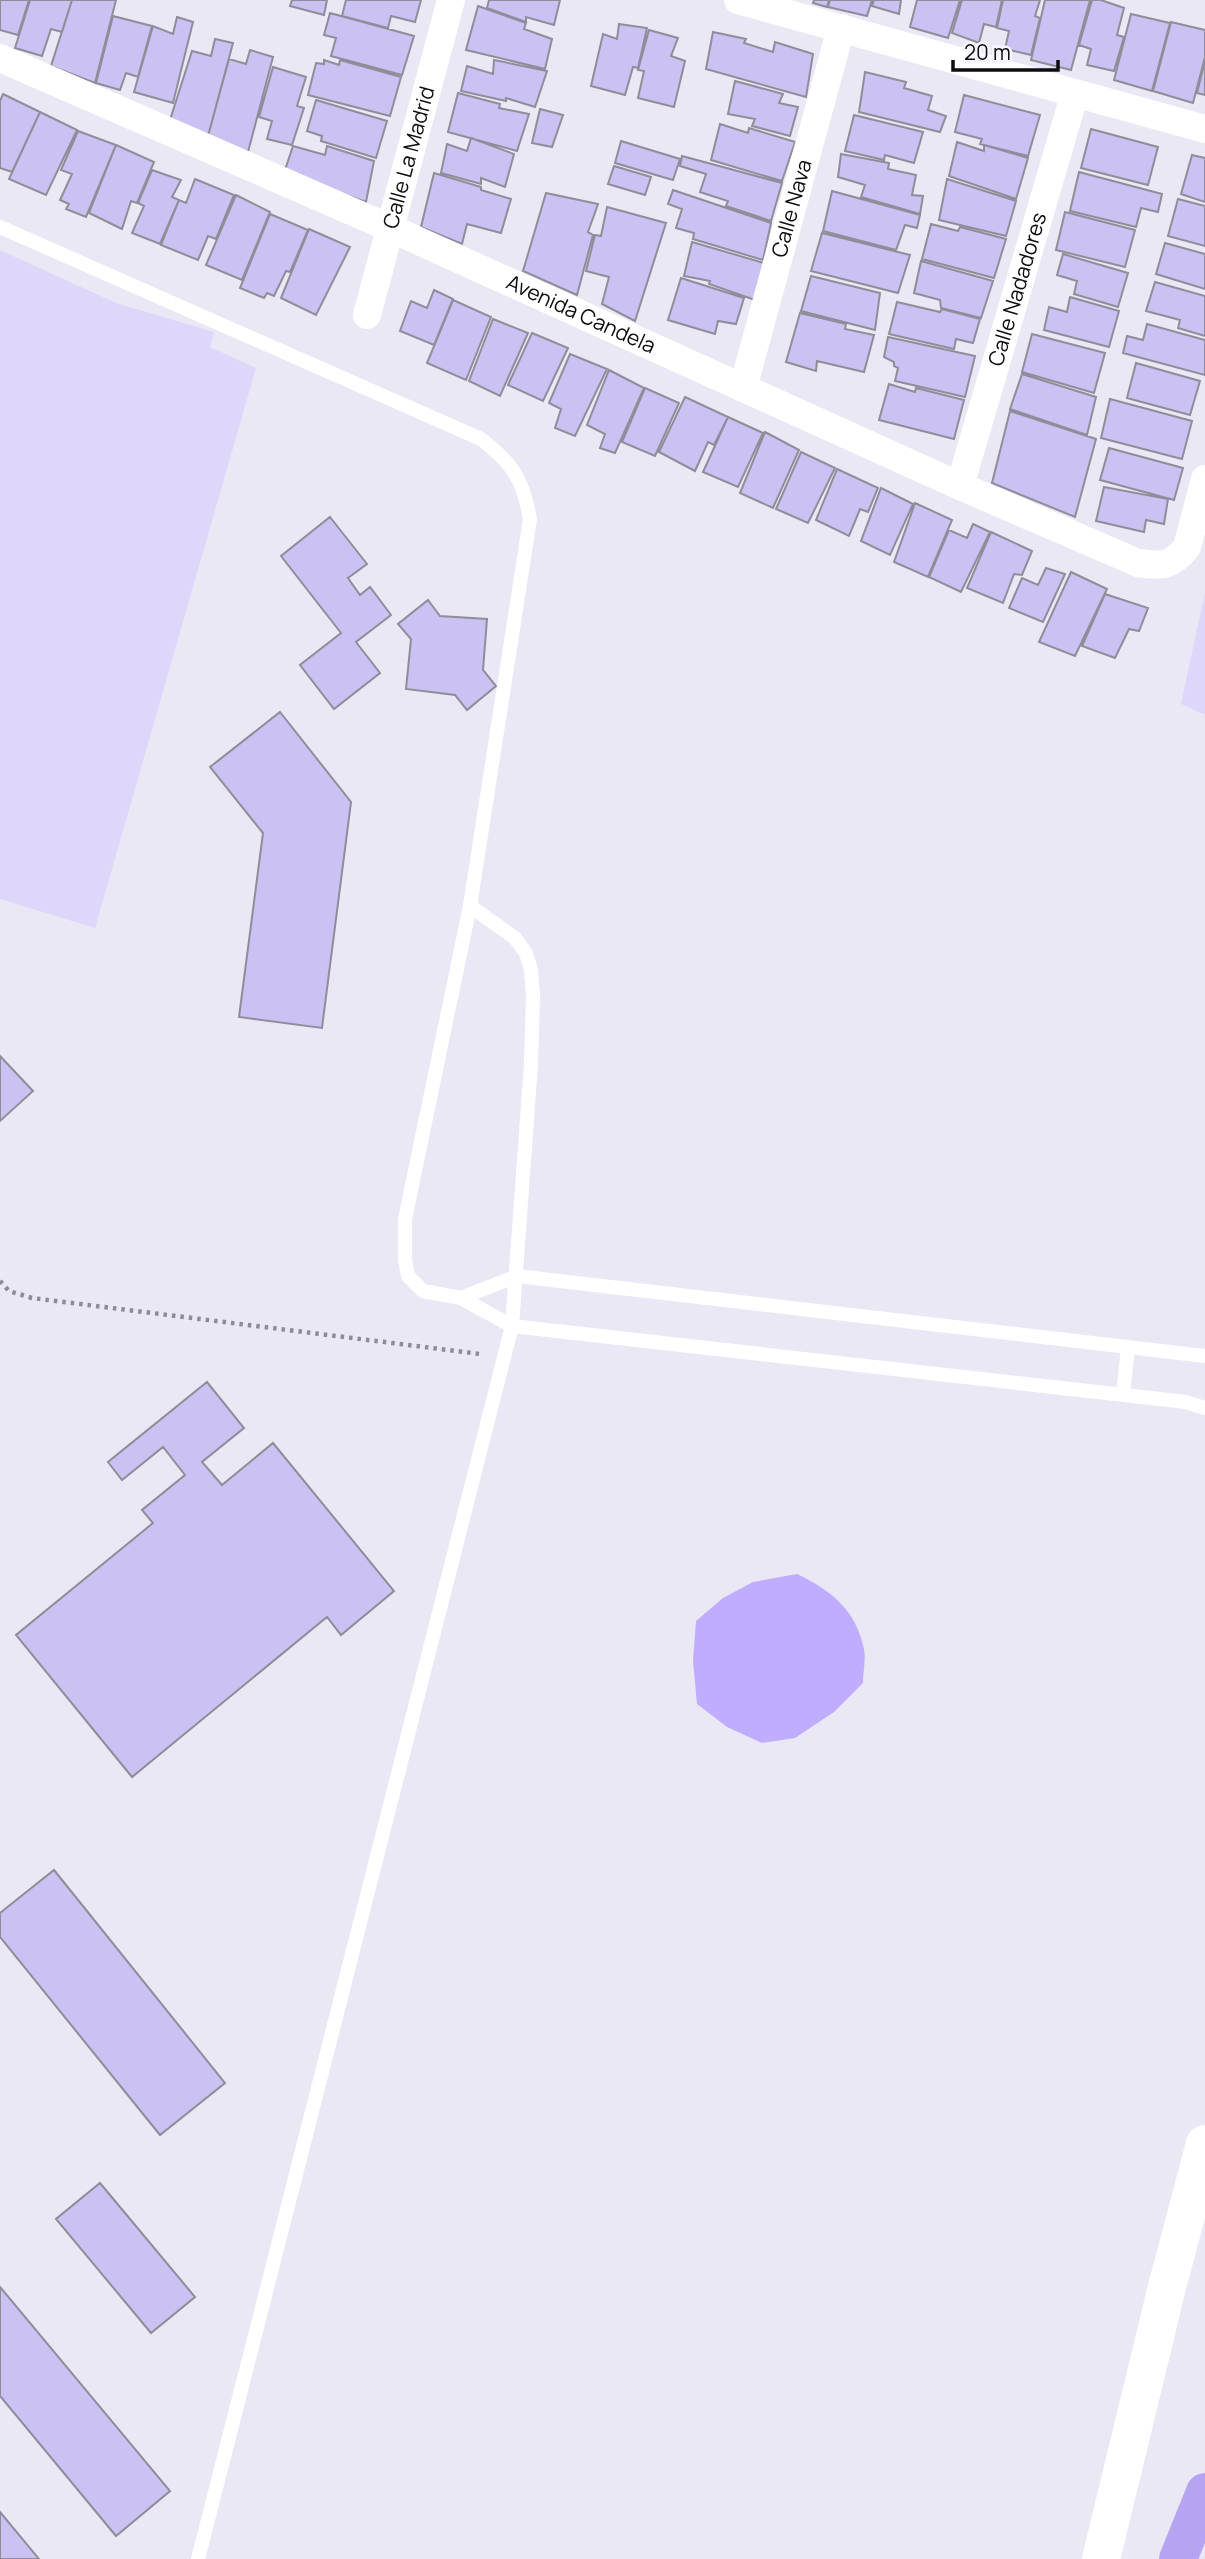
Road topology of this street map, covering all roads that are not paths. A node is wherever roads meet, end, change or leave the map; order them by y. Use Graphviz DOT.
graph roads {
  1 [pos="451,0"];
  2 [pos="738,0"];
  3 [pos="841,28"];
  4 [pos="0,58"];
  5 [pos="1075,93"];
  6 [pos="1205,129"];
  7 [pos="0,227"];
  8 [pos="390,228"];
  9 [pos="367,315"];
  10 [pos="743,388"];
  11 [pos="1205,479"];
  12 [pos="960,486"];
  13 [pos="470,906"];
  14 [pos="517,1276"];
  15 [pos="461,1298"];
  16 [pos="512,1326"];
  17 [pos="1128,1347"];
  18 [pos="1205,1356"];
  19 [pos="1123,1395"];
  20 [pos="1205,1408"];
  21 [pos="1205,2144"];
  22 [pos="1205,2492"];
  23 [pos="1205,2509"];
  24 [pos="198,2559"];
  25 [pos="1101,2559"];
  26 [pos="1178,2559"];
  27 [pos="1193,2559"];
  1 -- 8 [label="street, Calle La Madrid"];
  2 -- 3 [label="street"];
  3 -- 5 [label="street"];
  3 -- 10 [label="street, Calle Nava"];
  4 -- 8 [label="street, Avenida Candela"];
  5 -- 6 [label="street"];
  5 -- 12 [label="street, Calle Nadadores"];
  7 -- 13 [label="lane"];
  8 -- 9 [label="street, Calle La Madrid"];
  8 -- 10 [label="street, Avenida Candela"];
  10 -- 12 [label="street, Avenida Candela"];
  11 -- 12 [label="street, Avenida Candela"];
  13 -- 14 [label="lane"];
  13 -- 15 [label="lane"];
  14 -- 15 [label="lane"];
  14 -- 16 [label="lane"];
  14 -- 17 [label="lane"];
  15 -- 16 [label="lane"];
  16 -- 19 [label="lane"];
  16 -- 24 [label="lane"];
  17 -- 18 [label="lane"];
  17 -- 19 [label="lane"];
  19 -- 20 [label="lane"];
  21 -- 25 [label="main road"];
  22 -- 26 [label="highway"];
  23 -- 27 [label="highway"];
}
